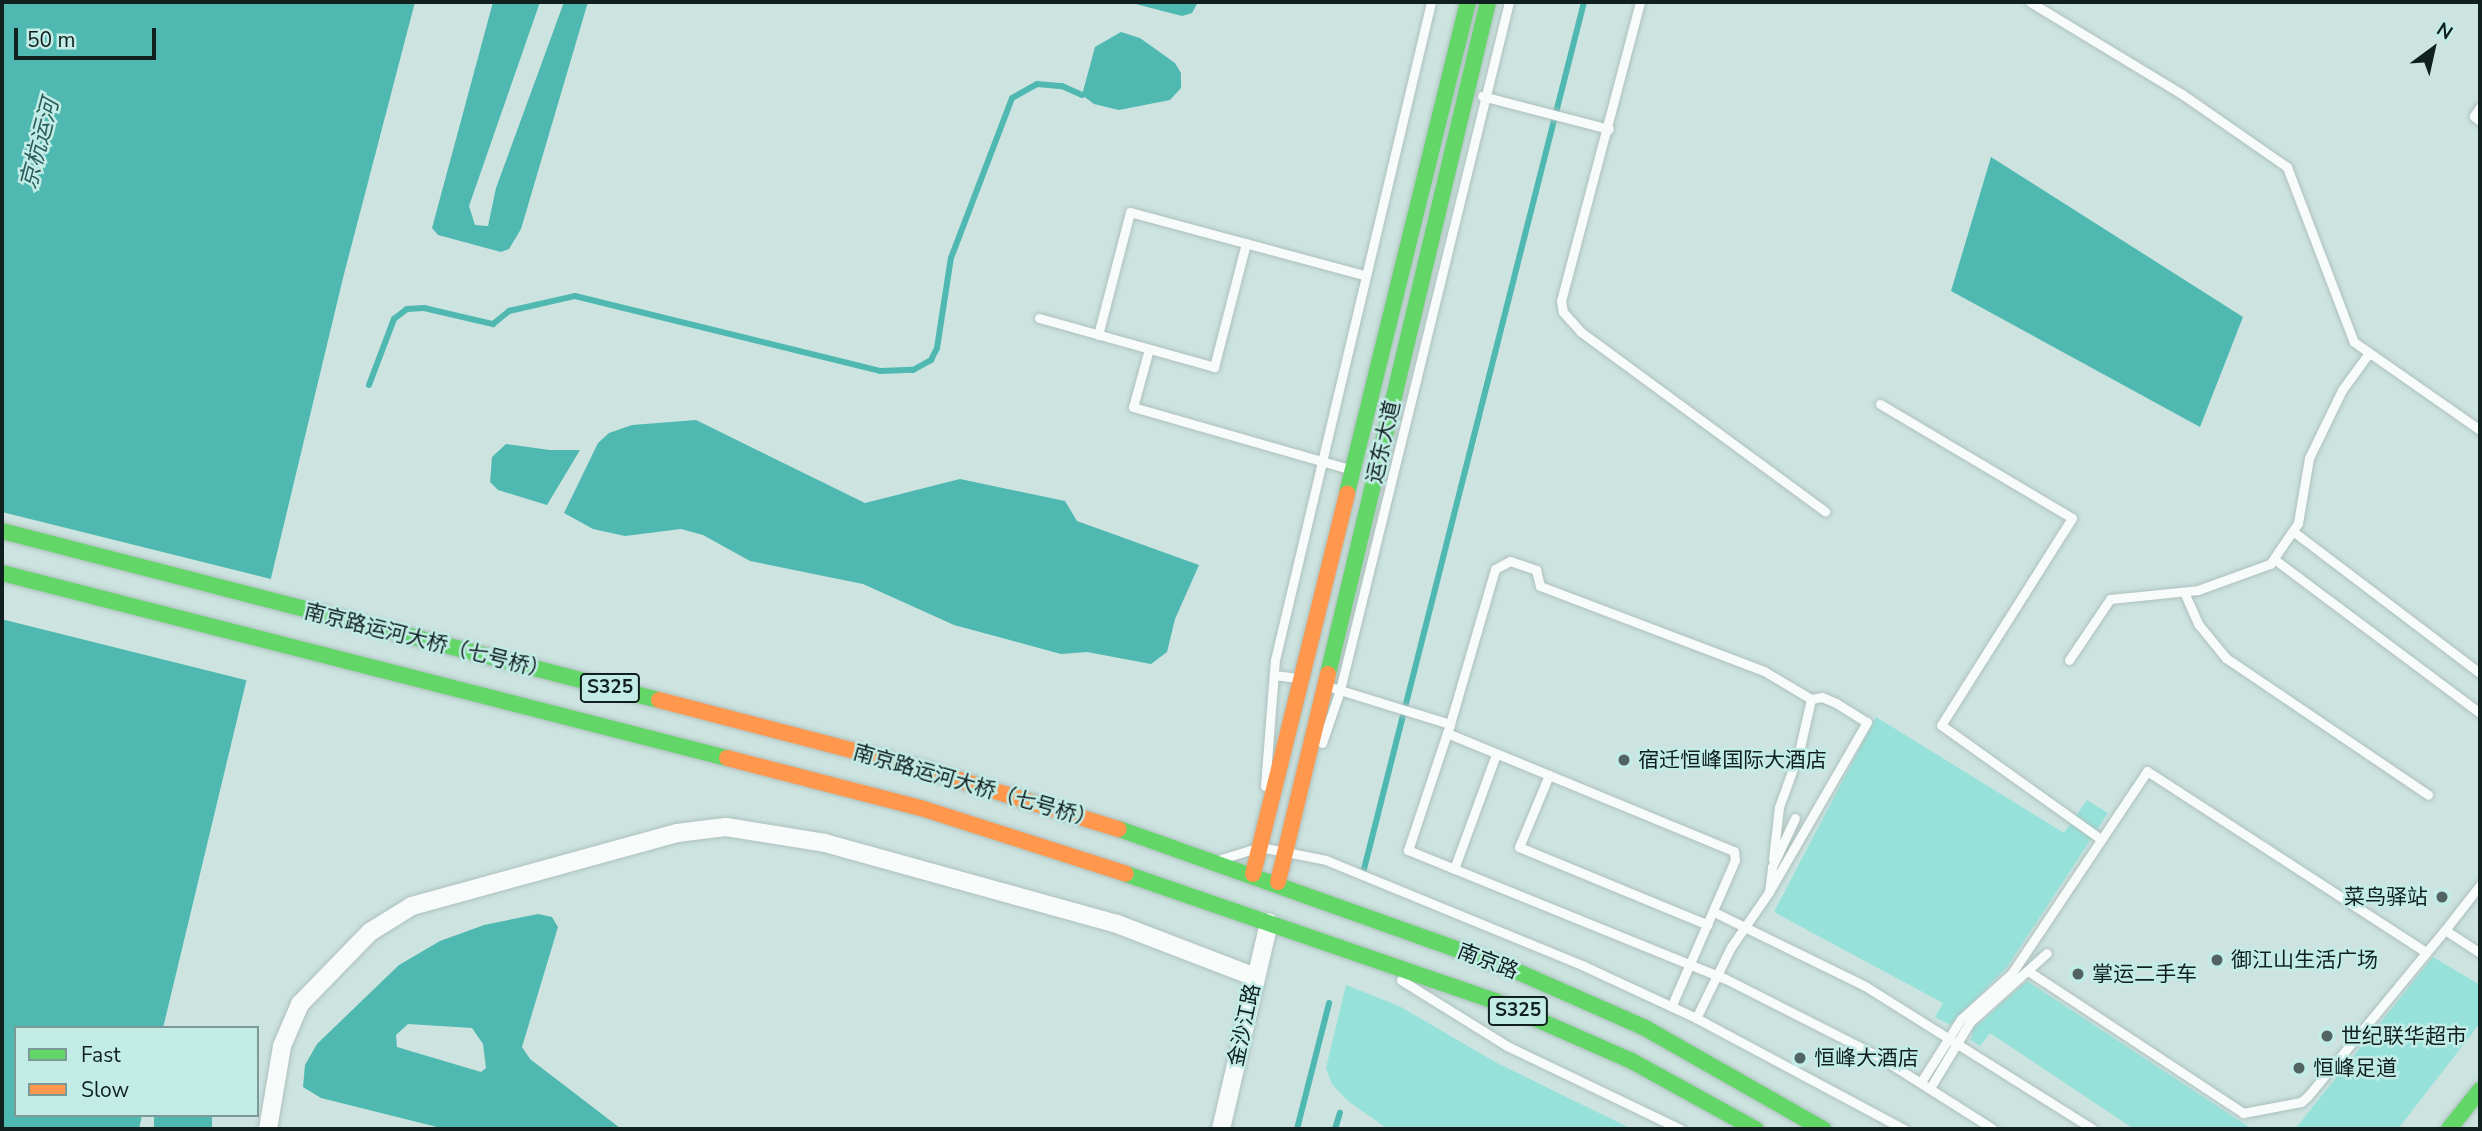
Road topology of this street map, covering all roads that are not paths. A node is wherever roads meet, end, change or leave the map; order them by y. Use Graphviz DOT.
graph roads {
  1 [pos="1431,2"];
  2 [pos="1468,2"];
  3 [pos="1488,2"];
  4 [pos="1509,2"];
  5 [pos="1640,2"];
  6 [pos="2030,2"];
  7 [pos="1466,92"];
  8 [pos="1486,97"];
  9 [pos="2480,107"];
  10 [pos="2480,121"];
  11 [pos="1609,130"];
  12 [pos="1246,243"];
  13 [pos="1364,275"];
  14 [pos="1038,318"];
  15 [pos="1098,335"];
  16 [pos="1149,349"];
  17 [pos="2369,353"];
  18 [pos="1880,404"];
  19 [pos="2480,430"];
  20 [pos="1319,461"];
  21 [pos="1352,470"];
  22 [pos="1375,477"];
  23 [pos="1825,510"];
  24 [pos="2,531"];
  25 [pos="2294,532"];
  26 [pos="2274,559"];
  27 [pos="2,573"];
  28 [pos="2184,593"];
  29 [pos="2070,660"];
  30 [pos="2480,673"];
  31 [pos="1274,675"];
  32 [pos="1301,678"];
  33 [pos="1332,688"];
  34 [pos="1811,699"];
  35 [pos="2480,713"];
  36 [pos="1448,729"];
  37 [pos="1496,754"];
  38 [pos="1549,775"];
  39 [pos="2428,794"];
  40 [pos="1795,818"];
  41 [pos="2101,839"];
  42 [pos="1260,847"];
  43 [pos="1286,851"];
  44 [pos="1214,861"];
  45 [pos="1772,867"];
  46 [pos="1454,869"];
  47 [pos="1253,874"];
  48 [pos="1278,883"];
  49 [pos="2480,885"];
  50 [pos="1769,892"];
  51 [pos="1208,900"];
  52 [pos="1714,912"];
  53 [pos="1269,922"];
  54 [pos="1708,925"];
  55 [pos="1746,926"];
  56 [pos="2445,930"];
  57 [pos="1355,952"];
  58 [pos="2426,952"];
  59 [pos="2047,953"];
  60 [pos="2480,953"];
  61 [pos="1691,965"];
  62 [pos="2028,971"];
  63 [pos="1716,975"];
  64 [pos="1255,977"];
  65 [pos="1671,1007"];
  66 [pos="1696,1018"];
  67 [pos="1953,1039"];
  68 [pos="1920,1082"];
  69 [pos="1930,1088"];
  70 [pos="2480,1090"];
  71 [pos="268,1129"];
  72 [pos="1221,1129"];
  73 [pos="1680,1129"];
  74 [pos="1755,1129"];
  75 [pos="1823,1129"];
  76 [pos="1905,1129"];
  77 [pos="1993,1129"];
  78 [pos="2093,1129"];
  79 [pos="2449,1129"];
  1 -- 13 [label="lane"];
  2 -- 21 [label="main road, 运东大道"];
  3 -- 7 [label="main road, 运东大道"];
  4 -- 8 [label="lane"];
  5 -- 11 [label="lane"];
  6 -- 17 [label="lane"];
  7 -- 8 [label="lane"];
  7 -- 22 [label="main road, 运东大道"];
  8 -- 11 [label="lane"];
  8 -- 33 [label="lane"];
  9 -- 10 [label="lane"];
  11 -- 23 [label="lane"];
  12 -- 13 [label="lane"];
  12 -- 15 [label="lane"];
  12 -- 16 [label="lane"];
  13 -- 20 [label="lane"];
  14 -- 15 [label="lane"];
  15 -- 16 [label="lane"];
  16 -- 20 [label="lane"];
  17 -- 19 [label="lane"];
  17 -- 25 [label="lane"];
  18 -- 41 [label="lane"];
  20 -- 21 [label="lane"];
  20 -- 31 [label="lane"];
  21 -- 22 [label="lane"];
  21 -- 32 [label="main road, 运东大道"];
  22 -- 33 [label="main road, 运东大道"];
  24 -- 44 [label="main road, 南京路运河大桥（七号桥） / S325"];
  25 -- 26 [label="lane"];
  25 -- 30 [label="lane"];
  26 -- 28 [label="lane"];
  26 -- 35 [label="lane"];
  27 -- 51 [label="main road, 南京路运河大桥（七号桥） / S325"];
  28 -- 29 [label="lane"];
  28 -- 39 [label="lane"];
  31 -- 32 [label="lane"];
  31 -- 42 [label="lane"];
  32 -- 33 [label="lane"];
  32 -- 42 [label="main road, 运东大道"];
  33 -- 36 [label="lane"];
  33 -- 43 [label="main road, 运东大道"];
  34 -- 36 [label="lane"];
  34 -- 45 [label="lane"];
  34 -- 50 [label="lane"];
  36 -- 37 [label="lane"];
  36 -- 46 [label="lane"];
  37 -- 38 [label="lane"];
  37 -- 46 [label="lane"];
  38 -- 52 [label="lane"];
  38 -- 54 [label="lane"];
  40 -- 45 [label="lane"];
  41 -- 58 [label="lane"];
  41 -- 67 [label="lane"];
  42 -- 43 [label="lane"];
  42 -- 44 [label="lane"];
  42 -- 47 [label="main road, 运东大道"];
  43 -- 48 [label="main road, 运东大道"];
  43 -- 65 [label="lane"];
  44 -- 47 [label="main road, 南京路 / S325"];
  45 -- 50 [label="lane"];
  46 -- 61 [label="lane"];
  47 -- 48 [label="main road, 南京路 / S325"];
  48 -- 75 [label="main road, 南京路 / S325"];
  49 -- 56 [label="lane"];
  50 -- 55 [label="lane"];
  51 -- 53 [label="main road, 南京路 / S325"];
  52 -- 54 [label="lane"];
  52 -- 55 [label="lane"];
  53 -- 57 [label="main road, 南京路 / S325"];
  53 -- 64 [label="street, 金沙江路"];
  54 -- 61 [label="lane"];
  55 -- 63 [label="lane"];
  55 -- 67 [label="lane"];
  56 -- 58 [label="lane"];
  56 -- 60 [label="lane"];
  57 -- 73 [label="lane"];
  57 -- 74 [label="main road, 南京路 / S325"];
  58 -- 62 [label="lane"];
  59 -- 62 [label="lane"];
  61 -- 63 [label="lane"];
  61 -- 65 [label="lane"];
  62 -- 67 [label="lane"];
  63 -- 66 [label="lane"];
  63 -- 68 [label="lane"];
  64 -- 71 [label="street"];
  64 -- 72 [label="street, 金沙江路"];
  65 -- 66 [label="lane"];
  66 -- 76 [label="lane"];
  67 -- 68 [label="lane"];
  67 -- 69 [label="lane"];
  67 -- 78 [label="lane"];
  68 -- 69 [label="lane"];
  69 -- 77 [label="lane"];
  70 -- 79 [label="main road"];
}
